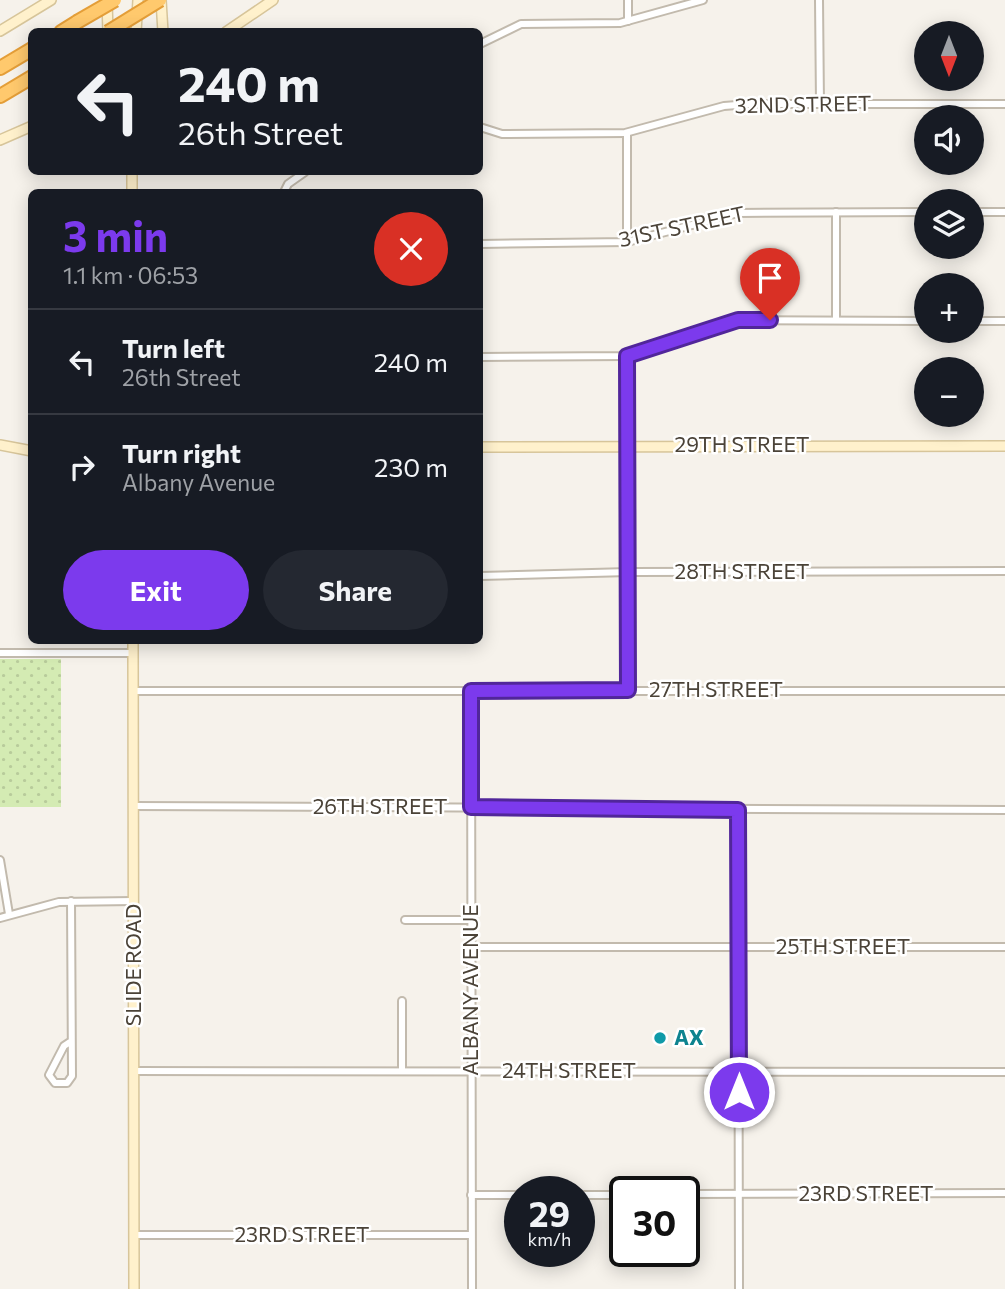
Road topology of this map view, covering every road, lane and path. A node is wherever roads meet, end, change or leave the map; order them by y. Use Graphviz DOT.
graph roads {
  1 [pos="51,0"];
  2 [pos="107,0"];
  3 [pos="115,0"];
  4 [pos="138,0"];
  5 [pos="161,0"];
  6 [pos="273,0"];
  7 [pos="628,0"];
  8 [pos="703,0"];
  9 [pos="819,0"];
  10 [pos="628,21"];
  11 [pos="67,28"];
  12 [pos="108,28"];
  13 [pos="115,28"];
  14 [pos="136,28"];
  15 [pos="163,28"];
  16 [pos="232,28"];
  17 [pos="0,31"];
  18 [pos="483,43"];
  19 [pos="28,51"];
  20 [pos="0,68"];
  21 [pos="28,79"];
  22 [pos="0,96"];
  23 [pos="820,104"];
  24 [pos="1005,104"];
  25 [pos="28,128"];
  26 [pos="483,128"];
  27 [pos="627,133"];
  28 [pos="0,140"];
  29 [pos="301,175"];
  30 [pos="286,189"];
  31 [pos="836,212"];
  32 [pos="914,212"];
  33 [pos="984,212"];
  34 [pos="1005,212"];
  35 [pos="628,242"];
  36 [pos="483,244"];
  37 [pos="835,320"];
  38 [pos="914,321"];
  39 [pos="984,321"];
  40 [pos="1005,321"];
  41 [pos="627,356"];
  42 [pos="483,357"];
  43 [pos="0,445"];
  44 [pos="629,446"];
  45 [pos="1005,446"];
  46 [pos="483,447"];
  47 [pos="28,450"];
  48 [pos="1005,571"];
  49 [pos="629,572"];
  50 [pos="483,576"];
  51 [pos="133,644"];
  52 [pos="0,653"];
  53 [pos="133,653"];
  54 [pos="628,690"];
  55 [pos="133,691"];
  56 [pos="471,691"];
  57 [pos="1005,691"];
  58 [pos="133,806"];
  59 [pos="471,807"];
  60 [pos="738,810"];
  61 [pos="1005,810"];
  62 [pos="0,860"];
  63 [pos="71,901"];
  64 [pos="134,901"];
  65 [pos="9,914"];
  66 [pos="0,918"];
  67 [pos="405,920"];
  68 [pos="471,920"];
  69 [pos="471,947"];
  70 [pos="739,947"];
  71 [pos="1005,947"];
  72 [pos="402,1001"];
  73 [pos="70,1042"];
  74 [pos="134,1071"];
  75 [pos="402,1071"];
  76 [pos="471,1071"];
  77 [pos="739,1071"];
  78 [pos="1005,1072"];
  79 [pos="1005,1193"];
  80 [pos="700,1194"];
  81 [pos="739,1194"];
  82 [pos="471,1195"];
  83 [pos="504,1195"];
  84 [pos="134,1235"];
  85 [pos="471,1235"];
  86 [pos="134,1289"];
  87 [pos="472,1289"];
  88 [pos="739,1289"];
  1 -- 17 [label="main road"];
  2 -- 12 [label="main road"];
  3 -- 11 [label="highway, bridge"];
  4 -- 14 [label="main road"];
  5 -- 13 [label="highway, bridge"];
  5 -- 15 [label="main road"];
  6 -- 16 [label="main road"];
  7 -- 10 [label="street"];
  8 -- 10 [label="street"];
  9 -- 23 [label="street"];
  10 -- 18 [label="street"];
  19 -- 20 [label="highway"];
  21 -- 22 [label="highway"];
  23 -- 24 [label="street, 32ND STREET"];
  23 -- 27 [label="street, 32ND STREET"];
  25 -- 28 [label="main road"];
  26 -- 27 [label="street, 32ND STREET"];
  27 -- 35 [label="street"];
  29 -- 30 [label="street"];
  31 -- 32 [label="street, 31ST STREET"];
  31 -- 35 [label="street, 31ST STREET"];
  31 -- 37 [label="street"];
  33 -- 34 [label="street"];
  35 -- 36 [label="street, 31ST STREET"];
  37 -- 38 [label="street"];
  37 -- 41 [label="street"];
  39 -- 40 [label="street"];
  41 -- 42 [label="street"];
  41 -- 44 [label="street"];
  43 -- 47 [label="main road"];
  44 -- 45 [label="main road, 29TH STREET"];
  44 -- 46 [label="main road, 29TH STREET"];
  44 -- 49 [label="street"];
  48 -- 49 [label="street, 28TH STREET"];
  49 -- 50 [label="street, 28TH STREET"];
  49 -- 54 [label="street"];
  51 -- 53 [label="main road, SLIDE ROAD"];
  52 -- 53 [label="street"];
  53 -- 55 [label="main road, SLIDE ROAD"];
  54 -- 56 [label="street, 27TH STREET"];
  54 -- 57 [label="street, 27TH STREET"];
  55 -- 56 [label="street, 27TH STREET"];
  55 -- 58 [label="main road, SLIDE ROAD"];
  56 -- 59 [label="street, ALBANY AVENUE"];
  58 -- 59 [label="street, 26TH STREET"];
  58 -- 64 [label="main road, SLIDE ROAD"];
  59 -- 60 [label="street, 26TH STREET"];
  59 -- 68 [label="street, ALBANY AVENUE"];
  60 -- 61 [label="street, 26TH STREET"];
  60 -- 70 [label="street"];
  62 -- 65 [label="street"];
  63 -- 64 [label="street"];
  63 -- 65 [label="street"];
  63 -- 73 [label="street"];
  64 -- 74 [label="main road, SLIDE ROAD"];
  65 -- 66 [label="street"];
  67 -- 68 [label="street"];
  68 -- 69 [label="street, ALBANY AVENUE"];
  69 -- 70 [label="street, 25TH STREET"];
  69 -- 76 [label="street, ALBANY AVENUE"];
  70 -- 71 [label="street, 25TH STREET"];
  70 -- 77 [label="street"];
  72 -- 75 [label="street"];
  73 -- 73 [label="street"];
  74 -- 75 [label="street, 24TH STREET"];
  74 -- 84 [label="main road, SLIDE ROAD"];
  75 -- 76 [label="street, 24TH STREET"];
  76 -- 77 [label="street, 24TH STREET"];
  76 -- 82 [label="street, ALBANY AVENUE"];
  77 -- 78 [label="street, 24TH STREET"];
  77 -- 81 [label="street"];
  79 -- 81 [label="street, 23RD STREET"];
  80 -- 81 [label="street, 23RD STREET"];
  81 -- 88 [label="street"];
  82 -- 83 [label="street"];
  82 -- 85 [label="street, ALBANY AVENUE"];
  84 -- 85 [label="street, 23RD STREET"];
  84 -- 86 [label="main road, SLIDE ROAD"];
  85 -- 87 [label="street, ALBANY AVENUE"];
}
